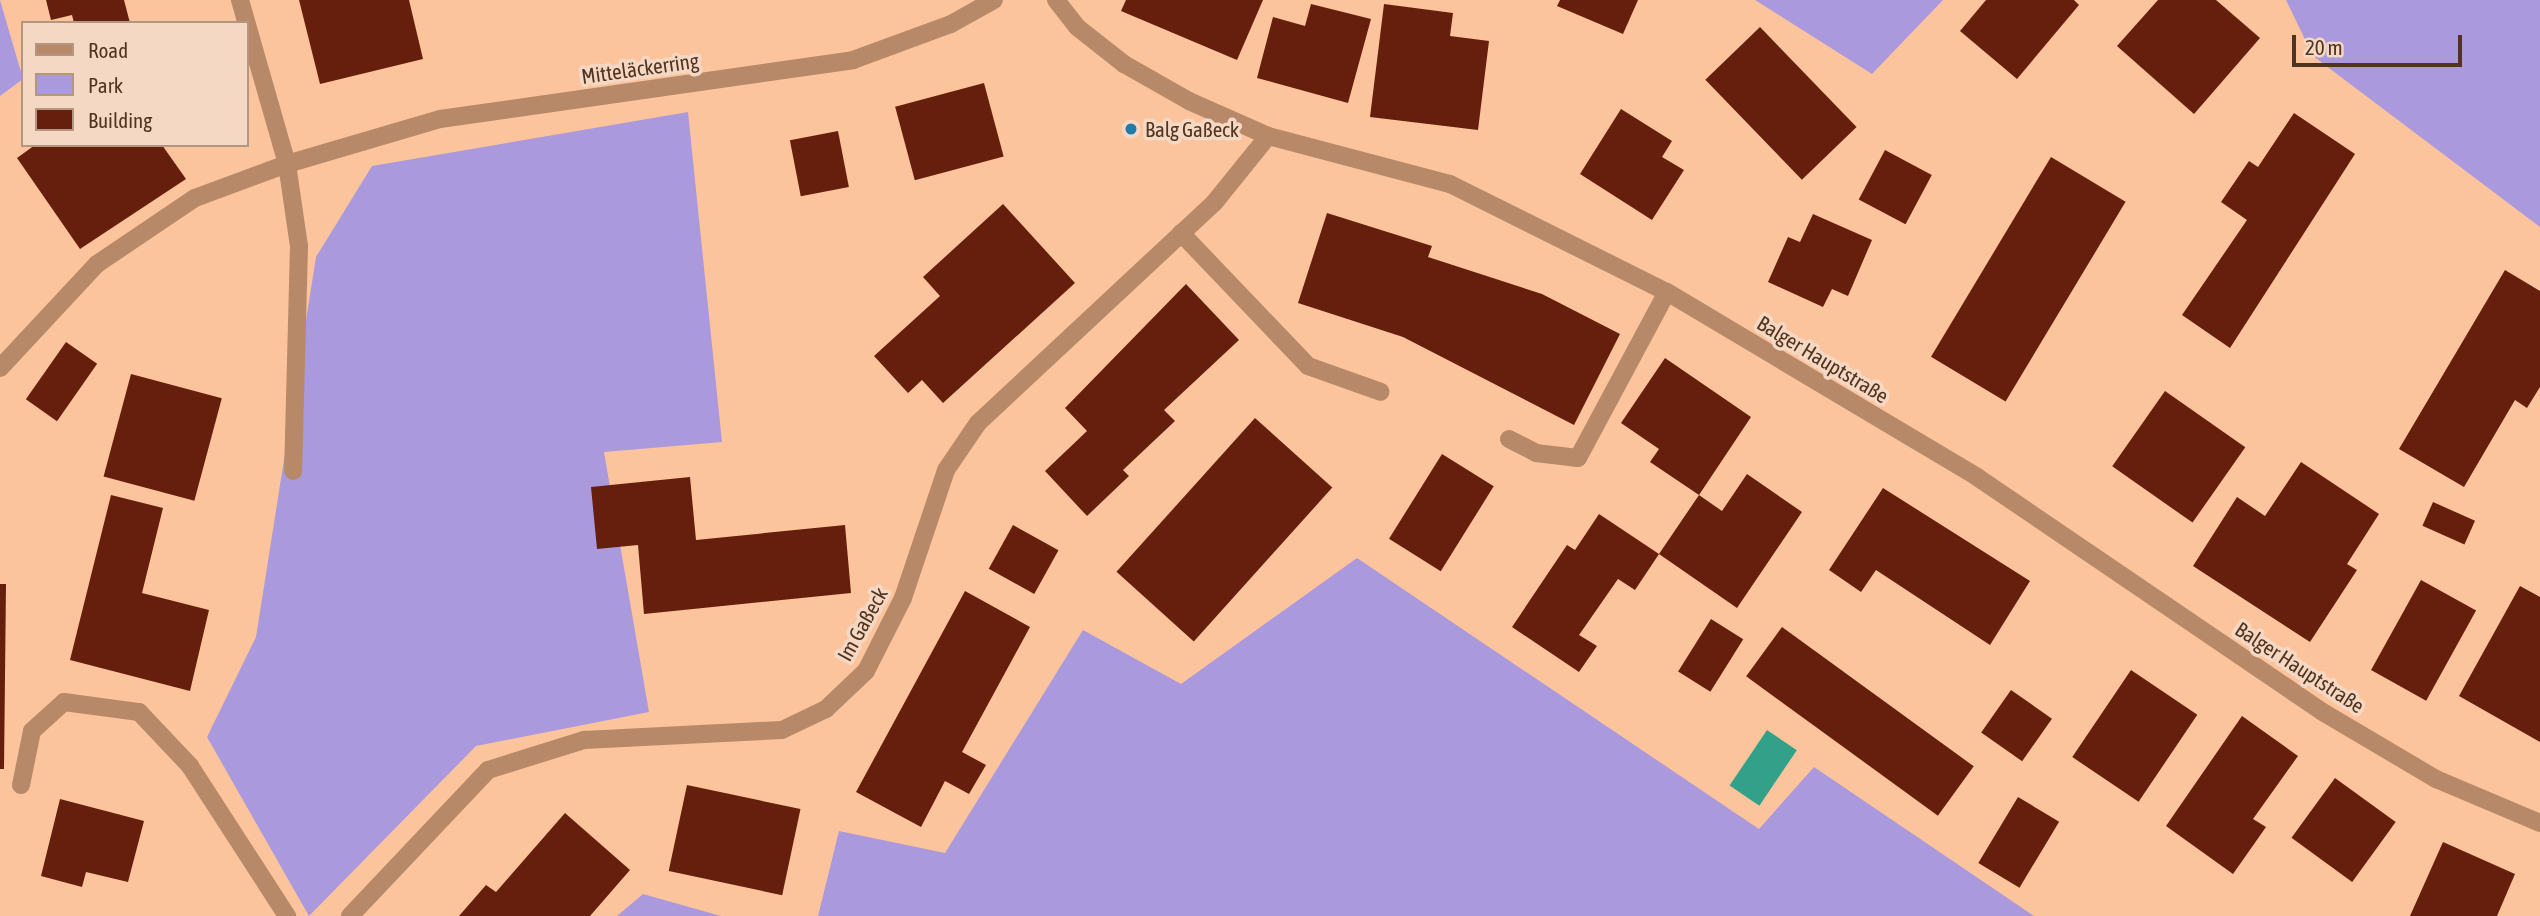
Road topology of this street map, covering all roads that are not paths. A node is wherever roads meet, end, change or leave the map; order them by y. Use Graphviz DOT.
graph roads {
  1 [pos="240,0"];
  2 [pos="994,0"];
  3 [pos="1056,0"];
  4 [pos="246,21"];
  5 [pos="248,28"];
  6 [pos="1268,136"];
  7 [pos="287,164"];
  8 [pos="1181,233"];
  9 [pos="1667,292"];
  10 [pos="0,368"];
  11 [pos="1381,392"];
  12 [pos="1509,439"];
  13 [pos="293,471"];
  14 [pos="21,785"];
  15 [pos="2540,823"];
  16 [pos="288,916"];
  17 [pos="350,916"];
  1 -- 4 [label="street"];
  2 -- 7 [label="street, Mitteläckerring"];
  3 -- 6 [label="street, Balger Hauptstraße"];
  5 -- 7 [label="street"];
  6 -- 8 [label="street, Im Gaßeck"];
  6 -- 9 [label="street, Balger Hauptstraße"];
  7 -- 10 [label="street, Mitteläckerring"];
  7 -- 13 [label="street"];
  8 -- 11 [label="street"];
  8 -- 17 [label="street, Im Gaßeck"];
  9 -- 12 [label="street"];
  9 -- 15 [label="street, Balger Hauptstraße"];
  14 -- 16 [label="street"];
}
